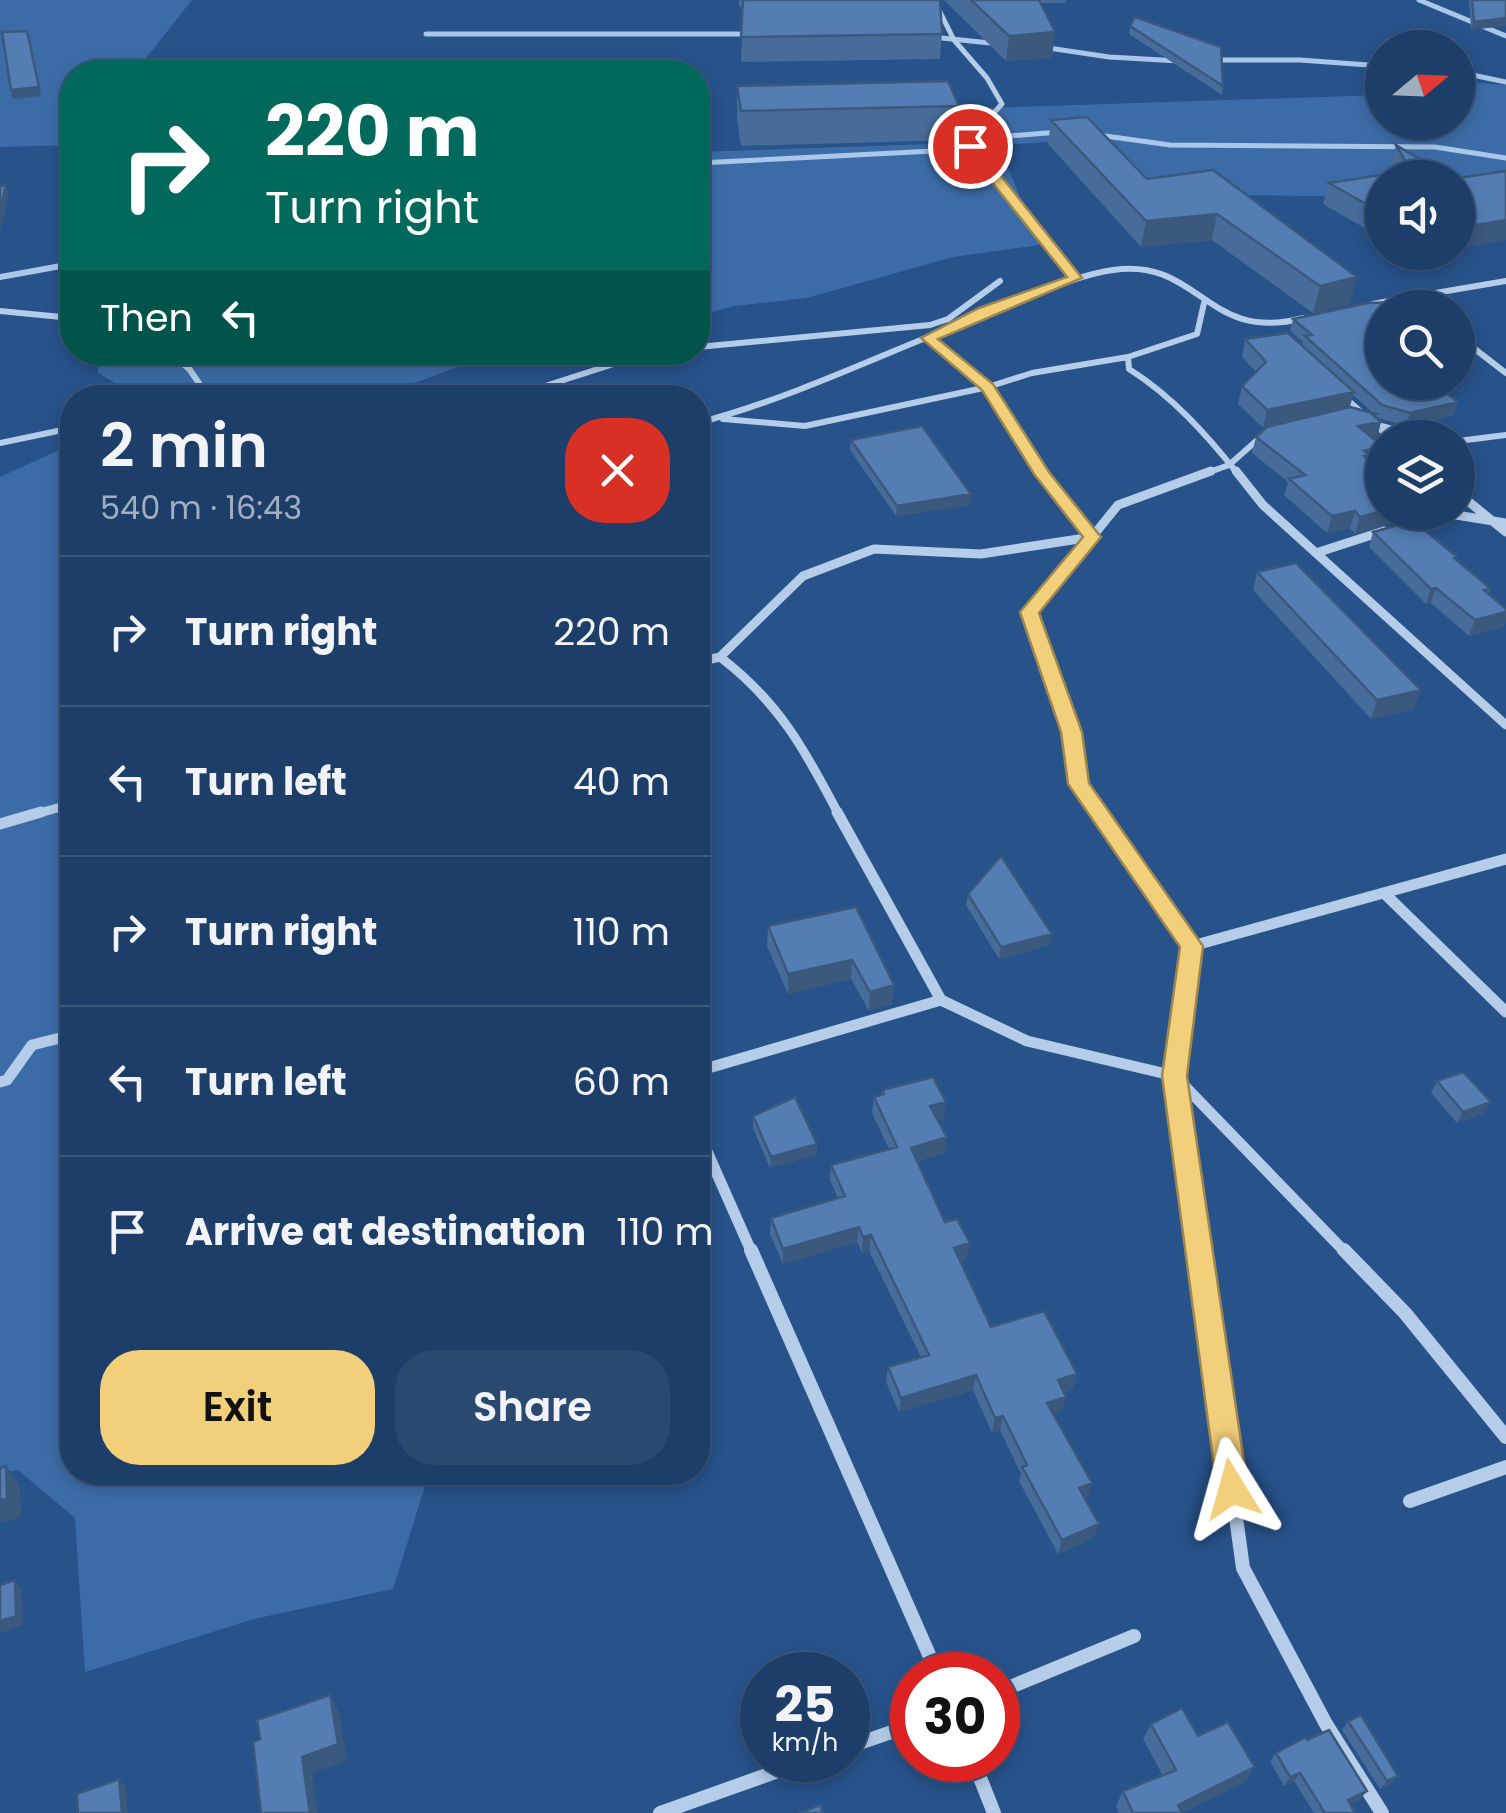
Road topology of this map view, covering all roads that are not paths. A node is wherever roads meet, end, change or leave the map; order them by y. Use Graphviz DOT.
graph roads {
  1 [pos="934,0"];
  2 [pos="1075,278"];
  3 [pos="1000,281"];
  4 [pos="1506,282"];
  5 [pos="1456,290"];
  6 [pos="1204,303"];
  7 [pos="0,311"];
  8 [pos="1318,315"];
  9 [pos="60,317"];
  10 [pos="1266,326"];
  11 [pos="928,338"];
  12 [pos="1279,338"];
  13 [pos="710,346"];
  14 [pos="1475,349"];
  15 [pos="1128,357"];
  16 [pos="184,365"];
  17 [pos="611,365"];
  18 [pos="1506,373"];
  19 [pos="200,385"];
  20 [pos="548,385"];
  21 [pos="1332,386"];
  22 [pos="988,387"];
  23 [pos="1346,416"];
  24 [pos="717,418"];
  25 [pos="710,420"];
  26 [pos="1369,420"];
  27 [pos="1365,421"];
  28 [pos="60,430"];
  29 [pos="1276,432"];
  30 [pos="1506,434"];
  31 [pos="1491,437"];
  32 [pos="1475,439"];
  33 [pos="0,443"];
  34 [pos="1506,444"];
  35 [pos="1229,465"];
  36 [pos="1475,505"];
  37 [pos="1501,523"];
  38 [pos="1506,532"];
  39 [pos="1092,537"];
  40 [pos="1318,552"];
  41 [pos="720,657"];
  42 [pos="710,659"];
  43 [pos="1506,725"];
  44 [pos="60,807"];
  45 [pos="0,824"];
  46 [pos="1506,859"];
  47 [pos="1384,893"];
  48 [pos="1192,946"];
  49 [pos="941,1000"];
  50 [pos="1506,1012"];
  51 [pos="60,1038"];
  52 [pos="710,1067"];
  53 [pos="1175,1076"];
  54 [pos="0,1082"];
  55 [pos="710,1158"];
  56 [pos="1506,1437"];
  57 [pos="1506,1467"];
  58 [pos="1410,1502"];
  59 [pos="1134,1636"];
  60 [pos="928,1652"];
  61 [pos="1020,1683"];
  62 [pos="747,1782"];
  63 [pos="982,1782"];
  64 [pos="660,1813"];
  65 [pos="994,1813"];
  66 [pos="1382,1813"];
  1 -- 2 [label="street"];
  2 -- 6 [label="street"];
  2 -- 11 [label="street"];
  3 -- 13 [label="street"];
  4 -- 5 [label="street"];
  6 -- 10 [label="street"];
  6 -- 15 [label="street"];
  7 -- 9 [label="street"];
  8 -- 10 [label="street"];
  10 -- 12 [label="street"];
  11 -- 22 [label="street"];
  11 -- 24 [label="street"];
  14 -- 18 [label="street"];
  15 -- 22 [label="street"];
  15 -- 35 [label="street"];
  16 -- 19 [label="street"];
  17 -- 20 [label="street"];
  21 -- 26 [label="street"];
  22 -- 24 [label="street"];
  22 -- 39 [label="street"];
  23 -- 27 [label="street"];
  24 -- 25 [label="street"];
  28 -- 33 [label="street"];
  29 -- 35 [label="street"];
  30 -- 31 [label="street"];
  31 -- 32 [label="street"];
  31 -- 34 [label="street"];
  35 -- 39 [label="street"];
  35 -- 40 [label="street"];
  36 -- 37 [label="street"];
  37 -- 38 [label="street"];
  37 -- 40 [label="street"];
  39 -- 41 [label="street"];
  39 -- 48 [label="street"];
  40 -- 43 [label="street"];
  41 -- 42 [label="street"];
  41 -- 49 [label="street"];
  44 -- 45 [label="street"];
  46 -- 47 [label="street"];
  47 -- 48 [label="street"];
  47 -- 50 [label="street"];
  48 -- 53 [label="street"];
  49 -- 52 [label="street"];
  49 -- 53 [label="street"];
  51 -- 54 [label="street"];
  53 -- 56 [label="street"];
  53 -- 66 [label="street"];
  55 -- 60 [label="street"];
  57 -- 58 [label="street"];
  59 -- 61 [label="street"];
  62 -- 64 [label="street"];
  63 -- 65 [label="street"];
}
